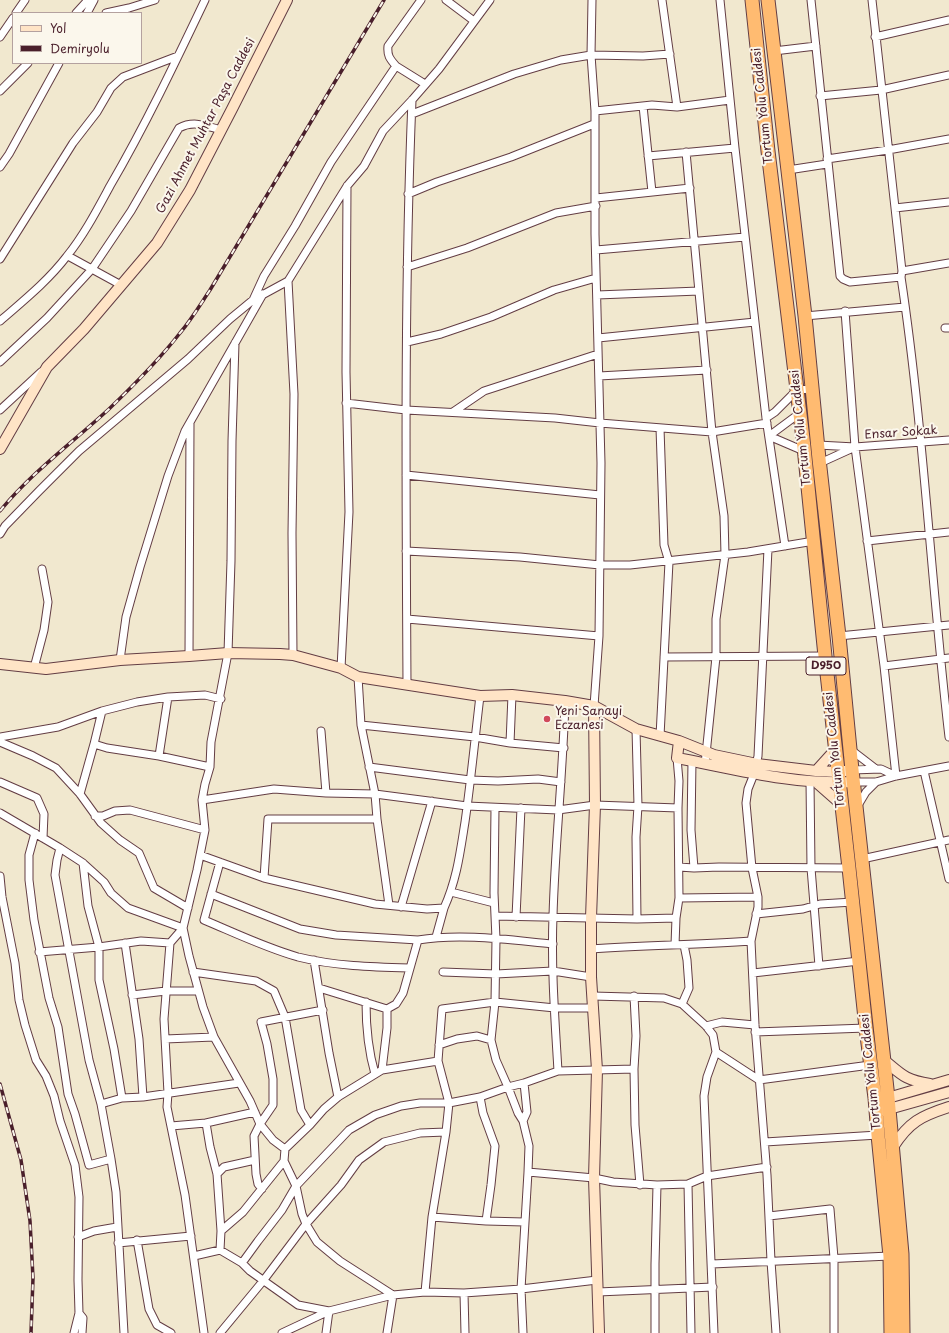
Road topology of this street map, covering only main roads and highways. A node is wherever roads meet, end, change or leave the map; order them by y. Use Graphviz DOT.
graph roads {
  1 [pos="752,0"];
  2 [pos="768,0"];
  3 [pos="882,1104"];
  4 [pos="891,1333"];
  5 [pos="903,1333"];
  1 -- 3 [label="highway, Tortum Yolu Caddesi / D950"];
  2 -- 3 [label="highway, Tortum Yolu Caddesi / D950"];
  3 -- 4 [label="highway, Tortum Yolu Caddesi / D950"];
  3 -- 5 [label="highway, Tortum Yolu Caddesi / D950"];
}
